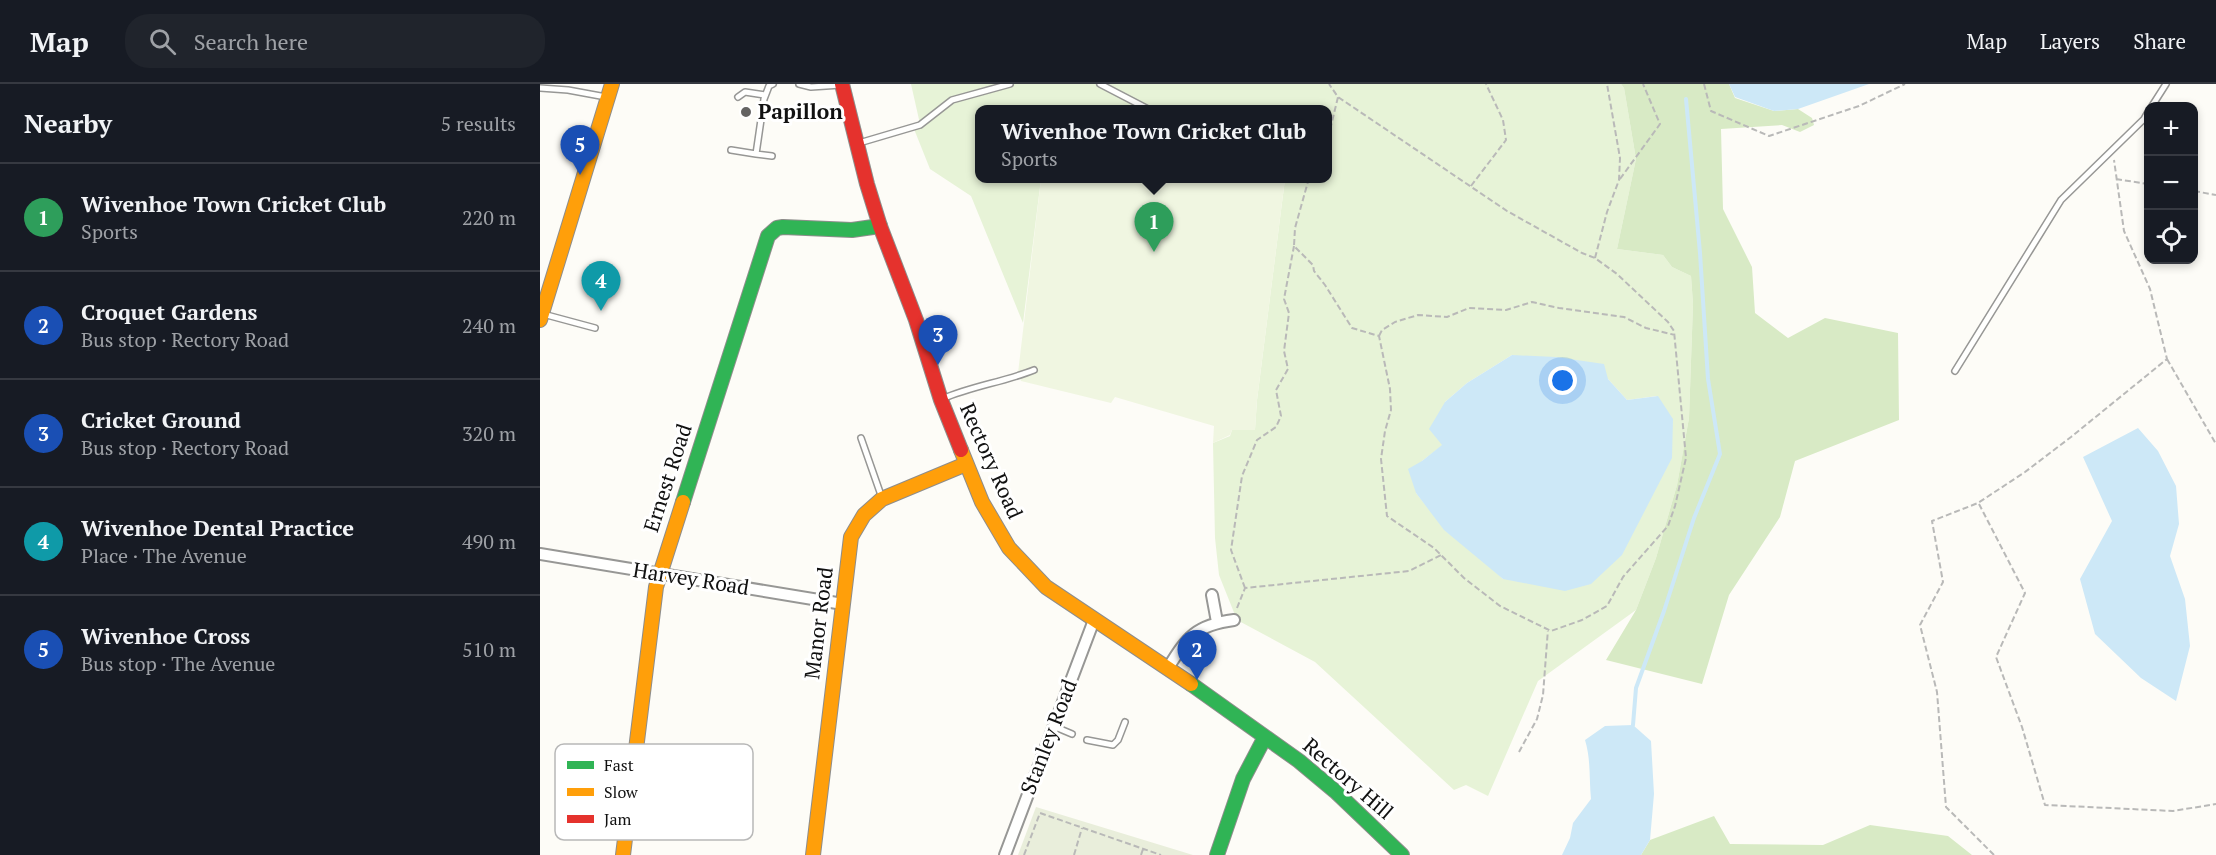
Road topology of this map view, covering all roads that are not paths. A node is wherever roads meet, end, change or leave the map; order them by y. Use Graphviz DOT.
graph roads {
  1 [pos="773,84"];
  2 [pos="799,84"];
  3 [pos="1010,84"];
  4 [pos="1100,84"];
  5 [pos="2166,84"];
  6 [pos="842,85"];
  7 [pos="540,88"];
  8 [pos="610,90"];
  9 [pos="765,95"];
  10 [pos="738,97"];
  11 [pos="2155,102"];
  12 [pos="1140,105"];
  13 [pos="2144,119"];
  14 [pos="857,144"];
  15 [pos="731,150"];
  16 [pos="756,154"];
  17 [pos="771,156"];
  18 [pos="880,226"];
  19 [pos="541,316"];
  20 [pos="595,328"];
  21 [pos="1034,370"];
  22 [pos="1955,371"];
  23 [pos="941,400"];
  24 [pos="861,438"];
  25 [pos="966,464"];
  26 [pos="882,499"];
  27 [pos="540,554"];
  28 [pos="659,573"];
  29 [pos="1212,595"];
  30 [pos="843,604"];
  31 [pos="1094,620"];
  32 [pos="1234,620"];
  33 [pos="1217,622"];
  34 [pos="1167,668"];
  35 [pos="1125,722"];
  36 [pos="1053,726"];
  37 [pos="1072,734"];
  38 [pos="1265,737"];
  39 [pos="1087,740"];
  40 [pos="637,744"];
  41 [pos="625,840"];
  42 [pos="623,855"];
  43 [pos="813,855"];
  44 [pos="1005,855"];
  45 [pos="1217,855"];
  46 [pos="1402,855"];
  1 -- 9 [label="lane"];
  2 -- 6 [label="lane"];
  3 -- 14 [label="lane"];
  4 -- 12 [label="lane"];
  5 -- 11 [label="lane"];
  6 -- 14 [label="street, Rectory Road"];
  7 -- 8 [label="lane"];
  8 -- 19 [label="street"];
  9 -- 10 [label="lane"];
  9 -- 16 [label="lane"];
  13 -- 22 [label="lane"];
  14 -- 18 [label="street, Rectory Road"];
  15 -- 16 [label="lane"];
  16 -- 17 [label="lane"];
  18 -- 23 [label="street, Rectory Road"];
  18 -- 28 [label="street, Ernest Road"];
  19 -- 20 [label="lane"];
  21 -- 23 [label="lane"];
  23 -- 25 [label="street, Rectory Road"];
  24 -- 26 [label="lane"];
  25 -- 26 [label="street, Manor Road"];
  25 -- 31 [label="street, Rectory Road"];
  26 -- 30 [label="street, Manor Road"];
  27 -- 28 [label="street, Harvey Road"];
  28 -- 30 [label="street, Harvey Road"];
  28 -- 40 [label="street, Ernest Road"];
  29 -- 33 [label="street"];
  30 -- 43 [label="street, Manor Road"];
  31 -- 34 [label="street, Rectory Road"];
  31 -- 36 [label="street, Stanley Road"];
  32 -- 33 [label="street"];
  33 -- 34 [label="street"];
  34 -- 38 [label="street, Rectory Road"];
  35 -- 39 [label="lane"];
  36 -- 37 [label="lane"];
  36 -- 44 [label="street, Stanley Road"];
  38 -- 45 [label="street"];
  38 -- 46 [label="street, Rectory Hill"];
  41 -- 42 [label="street, Ernest Road"];
}
